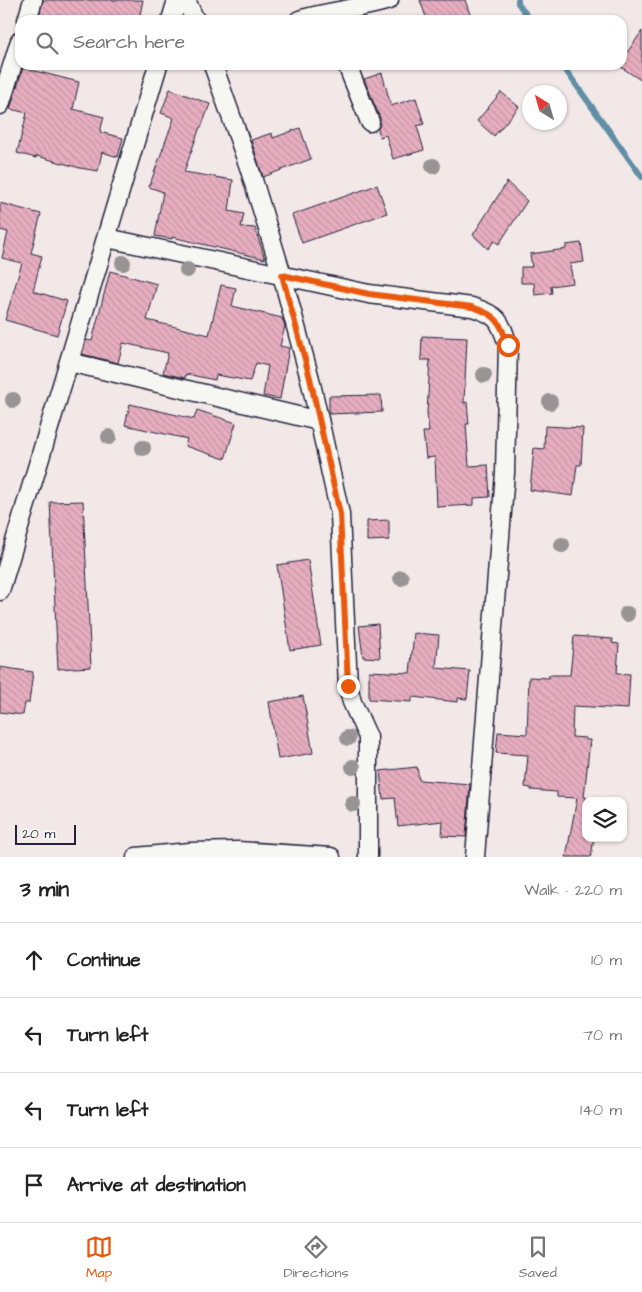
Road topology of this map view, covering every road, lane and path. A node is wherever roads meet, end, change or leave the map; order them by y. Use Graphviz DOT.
graph roads {
  1 [pos="33,0"];
  2 [pos="177,0"];
  3 [pos="186,0"];
  4 [pos="389,0"];
  5 [pos="28,15"];
  6 [pos="172,15"];
  7 [pos="193,15"];
  8 [pos="331,15"];
  9 [pos="15,58"];
  10 [pos="157,70"];
  11 [pos="215,70"];
  12 [pos="349,70"];
  13 [pos="0,106"];
  14 [pos="370,122"];
  15 [pos="107,238"];
  16 [pos="282,275"];
  17 [pos="69,362"];
  18 [pos="319,421"];
  19 [pos="0,591"];
  20 [pos="238,854"];
  21 [pos="136,857"];
  22 [pos="331,857"];
  23 [pos="368,857"];
  24 [pos="475,857"];
  1 -- 5 [label="street"];
  2 -- 6 [label="street"];
  3 -- 7 [label="street"];
  4 -- 8 [label="street"];
  9 -- 13 [label="street"];
  10 -- 15 [label="street"];
  11 -- 16 [label="street"];
  12 -- 14 [label="street"];
  15 -- 16 [label="street"];
  15 -- 17 [label="street"];
  16 -- 18 [label="street"];
  16 -- 24 [label="street"];
  17 -- 18 [label="street"];
  17 -- 19 [label="street"];
  18 -- 23 [label="street"];
  20 -- 21 [label="street"];
  20 -- 22 [label="street"];
}
